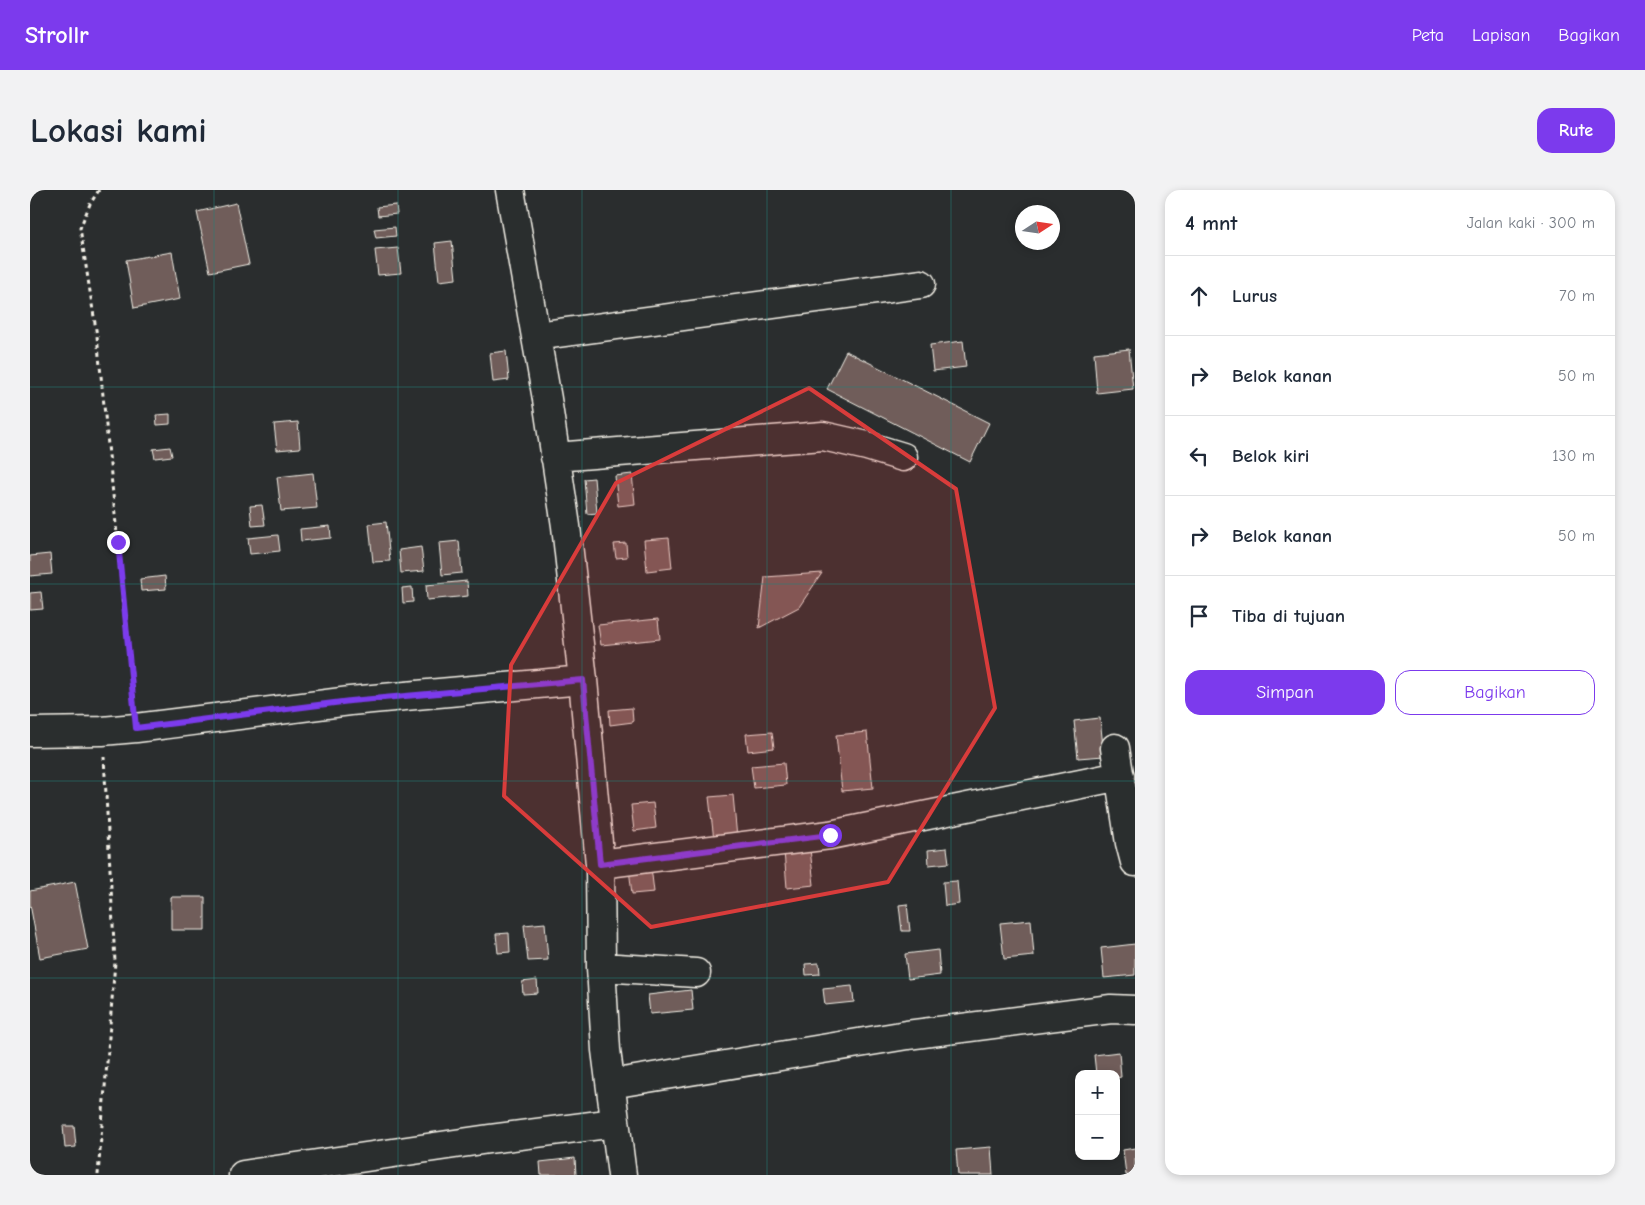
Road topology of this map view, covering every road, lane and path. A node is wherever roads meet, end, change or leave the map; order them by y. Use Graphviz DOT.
graph roads {
  1 [pos="99,190"];
  2 [pos="510,190"];
  3 [pos="921,284"];
  4 [pos="536,336"];
  5 [pos="555,457"];
  6 [pos="903,457"];
  7 [pos="583,680"];
  8 [pos="136,728"];
  9 [pos="102,731"];
  10 [pos="30,732"];
  11 [pos="1116,748"];
  12 [pos="1120,776"];
  13 [pos="1135,862"];
  14 [pos="600,864"];
  15 [pos="601,967"];
  16 [pos="696,973"];
  17 [pos="1135,1010"];
  18 [pos="611,1084"];
  19 [pos="615,1123"];
  20 [pos="98,1175"];
  21 [pos="243,1175"];
  22 [pos="622,1175"];
  1 -- 8 [label="path"];
  2 -- 4 [label="street"];
  3 -- 4 [label="street"];
  4 -- 5 [label="street"];
  5 -- 6 [label="street"];
  5 -- 7 [label="street"];
  7 -- 8 [label="street"];
  7 -- 14 [label="street"];
  8 -- 9 [label="street"];
  9 -- 10 [label="street"];
  9 -- 20 [label="path"];
  11 -- 12 [label="street"];
  12 -- 13 [label="street"];
  12 -- 14 [label="street"];
  14 -- 15 [label="street"];
  15 -- 16 [label="street"];
  15 -- 18 [label="street"];
  17 -- 18 [label="street"];
  18 -- 19 [label="street"];
  19 -- 21 [label="street"];
  19 -- 22 [label="street"];
}
